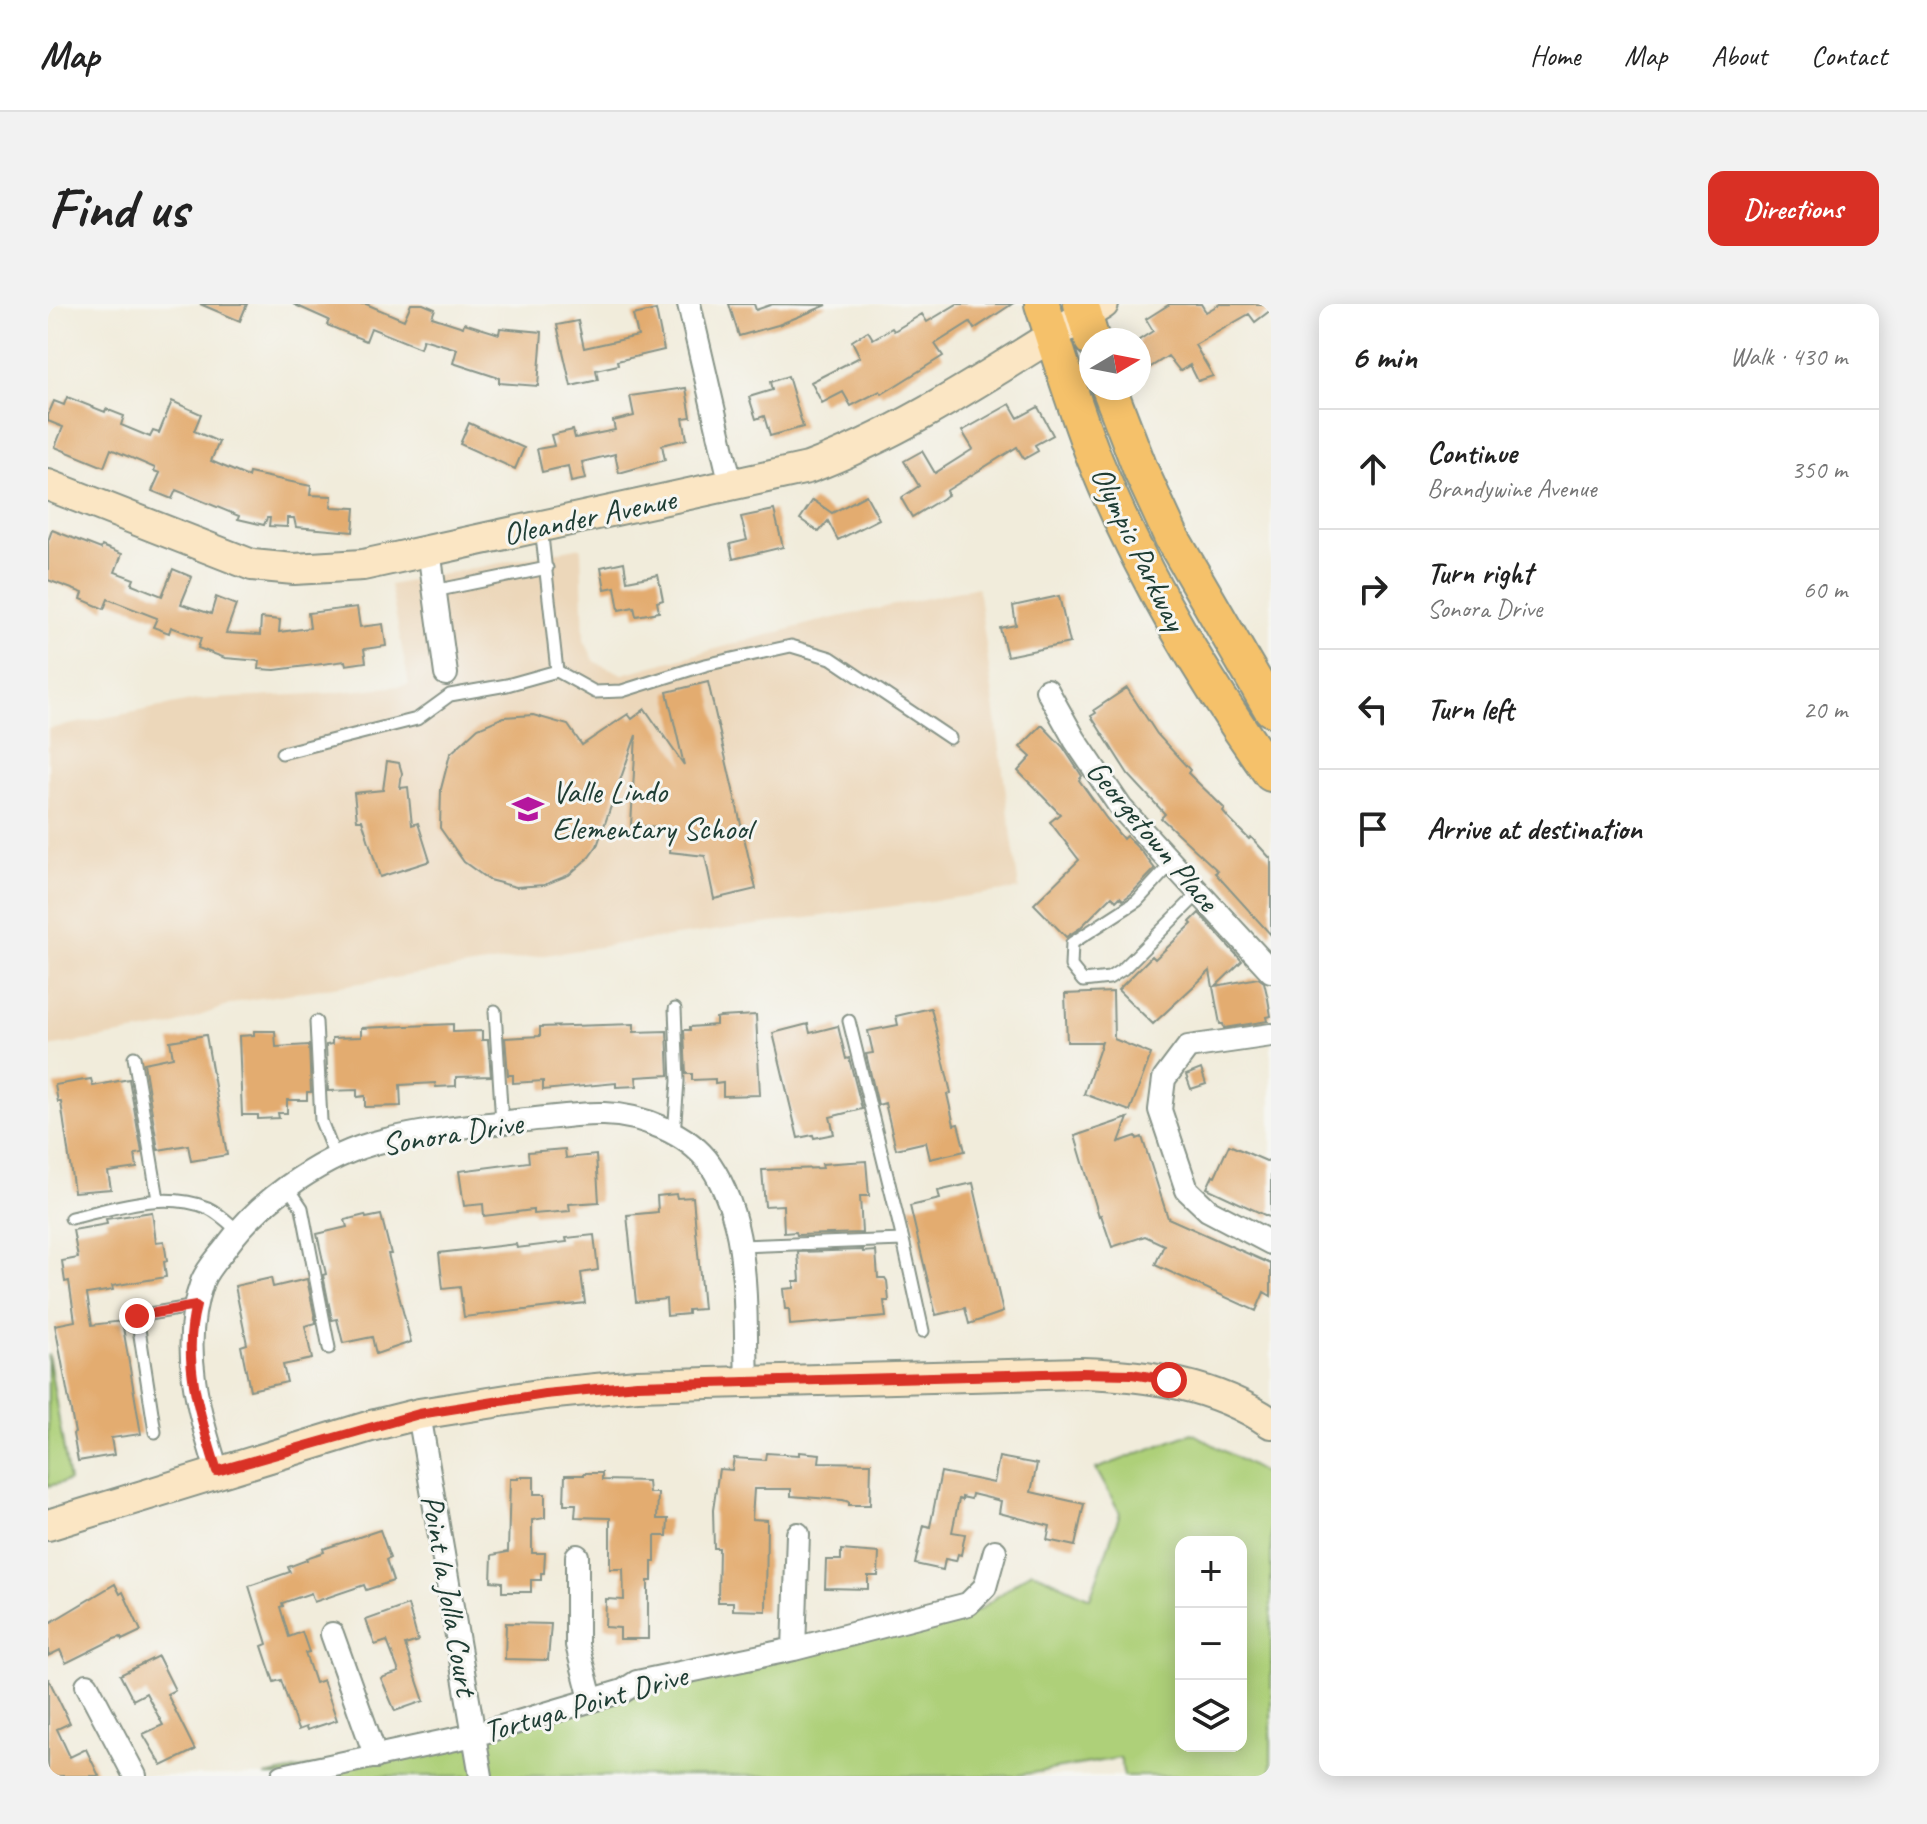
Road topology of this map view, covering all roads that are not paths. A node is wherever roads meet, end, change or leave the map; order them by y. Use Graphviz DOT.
graph roads {
  1 [pos="689,304"];
  2 [pos="1090,316"];
  3 [pos="1047,319"];
  4 [pos="1114,400"];
  5 [pos="48,485"];
  6 [pos="731,485"];
  7 [pos="541,526"];
  8 [pos="429,550"];
  9 [pos="547,568"];
  10 [pos="434,591"];
  11 [pos="557,671"];
  12 [pos="448,684"];
  13 [pos="1047,690"];
  14 [pos="1271,709"];
  15 [pos="950,738"];
  16 [pos="282,753"];
  17 [pos="1271,774"];
  18 [pos="1172,863"];
  19 [pos="1199,893"];
  20 [pos="1271,971"];
  21 [pos="675,1009"];
  22 [pos="495,1011"];
  23 [pos="849,1021"];
  24 [pos="316,1022"];
  25 [pos="1271,1035"];
  26 [pos="134,1057"];
  27 [pos="502,1123"];
  28 [pos="674,1134"];
  29 [pos="336,1159"];
  30 [pos="288,1187"];
  31 [pos="158,1199"];
  32 [pos="71,1218"];
  33 [pos="238,1231"];
  34 [pos="903,1240"];
  35 [pos="1271,1243"];
  36 [pos="741,1246"];
  37 [pos="196,1306"];
  38 [pos="923,1331"];
  39 [pos="329,1348"];
  40 [pos="747,1381"];
  41 [pos="419,1414"];
  42 [pos="1271,1423"];
  43 [pos="155,1432"];
  44 [pos="217,1471"];
  45 [pos="48,1525"];
  46 [pos="798,1534"];
  47 [pos="995,1551"];
  48 [pos="577,1556"];
  49 [pos="332,1634"];
  50 [pos="794,1649"];
  51 [pos="87,1685"];
  52 [pos="591,1699"];
  53 [pos="474,1735"];
  54 [pos="376,1757"];
  55 [pos="135,1776"];
  56 [pos="283,1776"];
  57 [pos="481,1776"];
  1 -- 6 [label="street"];
  2 -- 3 [label="street, Oleander Avenue"];
  3 -- 6 [label="street, Oleander Avenue"];
  3 -- 17 [label="main road, Olympic Parkway"];
  4 -- 14 [label="main road, Olympic Parkway"];
  5 -- 8 [label="street, Oleander Avenue"];
  6 -- 7 [label="street, Oleander Avenue"];
  7 -- 8 [label="street, Oleander Avenue"];
  7 -- 9 [label="lane"];
  8 -- 10 [label="street"];
  9 -- 10 [label="lane"];
  9 -- 11 [label="lane"];
  10 -- 12 [label="street"];
  11 -- 12 [label="lane"];
  11 -- 15 [label="lane"];
  12 -- 16 [label="lane"];
  13 -- 18 [label="street, Georgetown Place"];
  18 -- 19 [label="street, Georgetown Place"];
  18 -- 19 [label="lane"];
  19 -- 20 [label="street, Georgetown Place"];
  21 -- 28 [label="lane"];
  22 -- 27 [label="lane"];
  23 -- 34 [label="lane"];
  24 -- 29 [label="lane"];
  25 -- 35 [label="street"];
  26 -- 31 [label="lane"];
  27 -- 28 [label="street, Sonora Drive"];
  27 -- 29 [label="street, Sonora Drive"];
  28 -- 36 [label="street, Sonora Drive"];
  29 -- 30 [label="street, Sonora Drive"];
  30 -- 33 [label="street, Sonora Drive"];
  30 -- 39 [label="lane"];
  31 -- 32 [label="lane"];
  31 -- 33 [label="lane"];
  33 -- 37 [label="street, Sonora Drive"];
  34 -- 36 [label="lane"];
  34 -- 38 [label="lane"];
  36 -- 40 [label="street, Sonora Drive"];
  37 -- 43 [label="lane"];
  37 -- 44 [label="street, Sonora Drive"];
  40 -- 41 [label="street"];
  40 -- 42 [label="street"];
  41 -- 44 [label="street"];
  41 -- 53 [label="street, Point la Jolla Court"];
  44 -- 45 [label="street"];
  46 -- 50 [label="street"];
  47 -- 50 [label="street, Tortuga Point Drive"];
  48 -- 52 [label="street"];
  49 -- 54 [label="street"];
  50 -- 52 [label="street, Tortuga Point Drive"];
  51 -- 55 [label="street"];
  52 -- 53 [label="street, Tortuga Point Drive"];
  53 -- 54 [label="street, Tortuga Point Drive"];
  53 -- 57 [label="street, Point la Jolla Court"];
  54 -- 56 [label="street, Tortuga Point Drive"];
}
